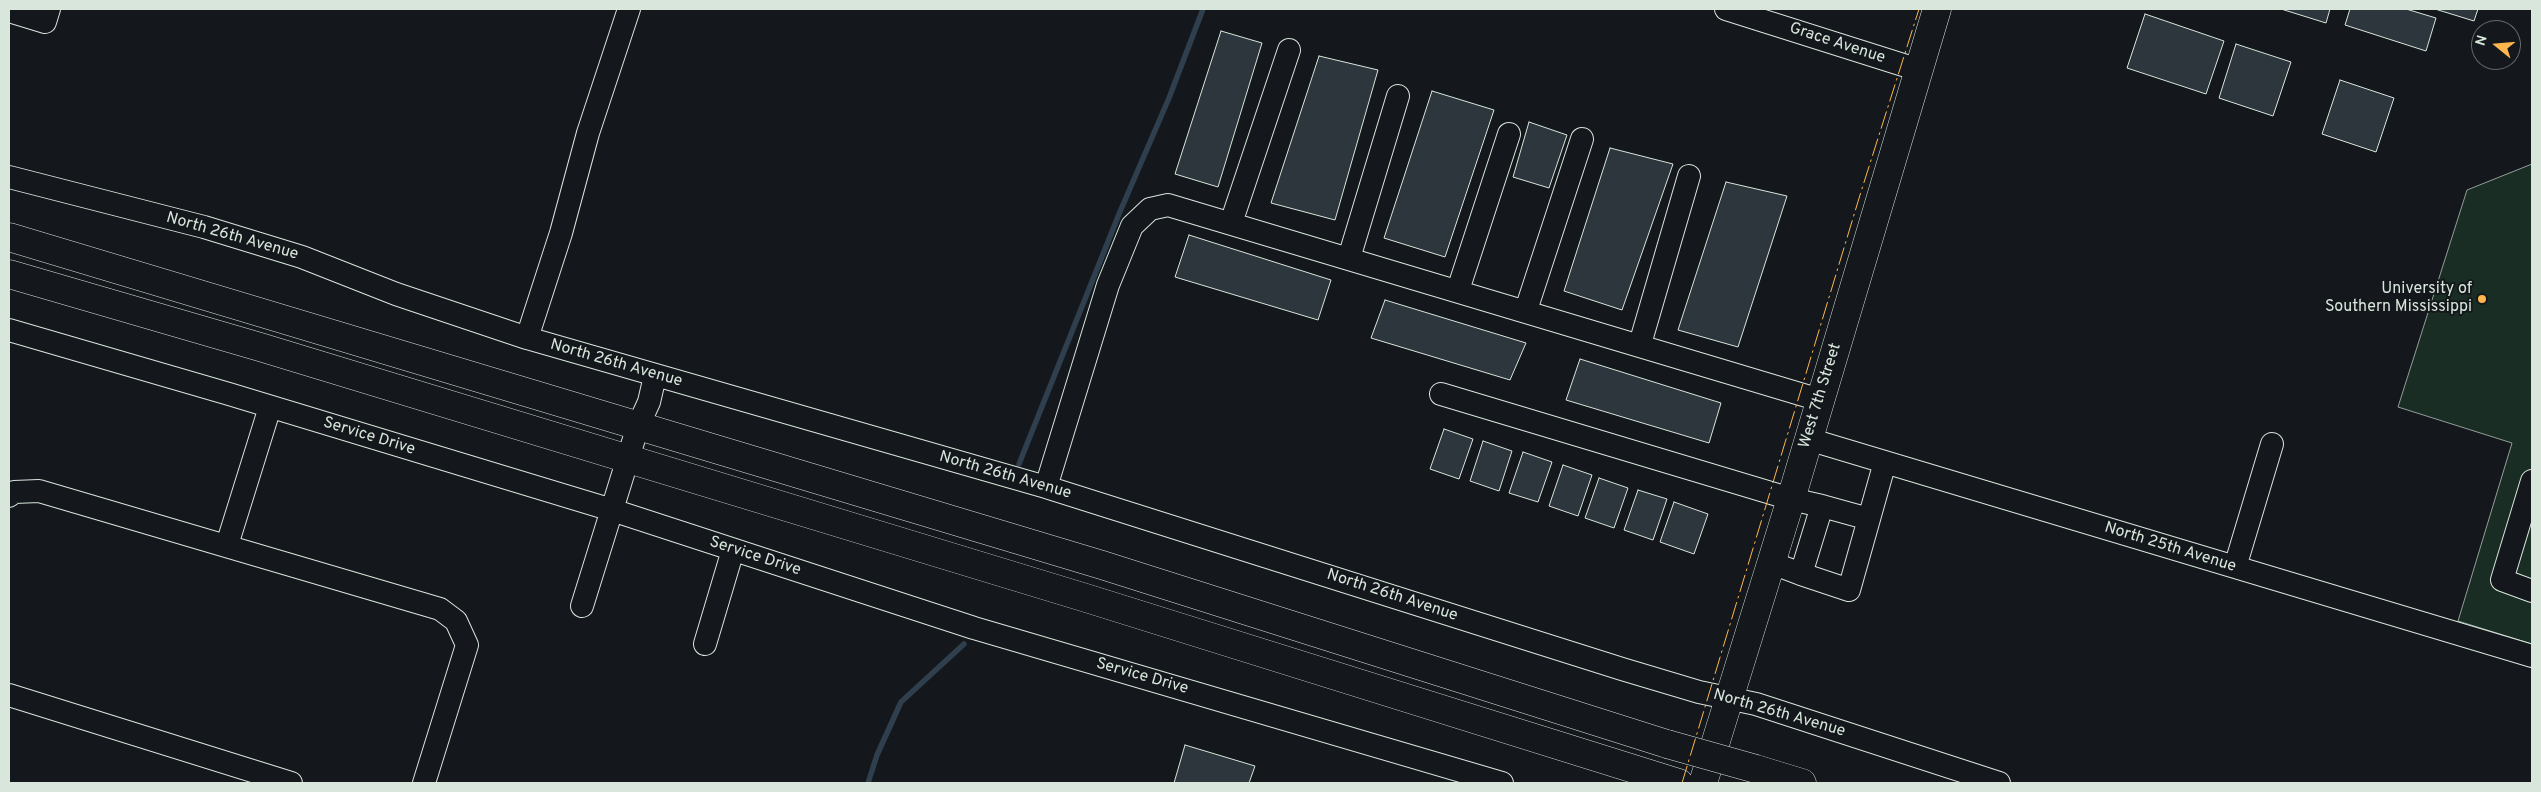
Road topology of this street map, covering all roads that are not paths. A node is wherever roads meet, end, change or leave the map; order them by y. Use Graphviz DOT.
graph roads {
  1 [pos="49,9"];
  2 [pos="629,9"];
  3 [pos="1726,9"];
  4 [pos="1937,9"];
  5 [pos="9,11"];
  6 [pos="1289,50"];
  7 [pos="1919,70"];
  8 [pos="1398,96"];
  9 [pos="1508,134"];
  10 [pos="1582,139"];
  11 [pos="1689,176"];
  12 [pos="9,177"];
  13 [pos="1231,223"];
  14 [pos="9,237"];
  15 [pos="1348,258"];
  16 [pos="9,274"];
  17 [pos="1458,290"];
  18 [pos="1526,310"];
  19 [pos="9,330"];
  20 [pos="527,338"];
  21 [pos="1640,344"];
  22 [pos="655,376"];
  23 [pos="1441,394"];
  24 [pos="1820,400"];
  25 [pos="270,407"];
  26 [pos="638,426"];
  27 [pos="1808,439"];
  28 [pos="2272,444"];
  29 [pos="628,460"];
  30 [pos="1885,462"];
  31 [pos="2532,481"];
  32 [pos="1046,487"];
  33 [pos="9,496"];
  34 [pos="1791,499"];
  35 [pos="1822,506"];
  36 [pos="612,510"];
  37 [pos="1869,519"];
  38 [pos="227,544"];
  39 [pos="733,550"];
  40 [pos="1772,563"];
  41 [pos="2235,567"];
  42 [pos="1801,574"];
  43 [pos="2532,591"];
  44 [pos="582,606"];
  45 [pos="705,644"];
  46 [pos="2532,656"];
  47 [pos="9,695"];
  48 [pos="1729,698"];
  49 [pos="1439,774"];
  50 [pos="258,778"];
  51 [pos="1668,780"];
  52 [pos="291,783"];
  53 [pos="424,783"];
  54 [pos="1502,783"];
  55 [pos="1704,783"];
  56 [pos="1802,783"];
  57 [pos="1999,783"];
  1 -- 5 [label="street"];
  2 -- 20 [label="street"];
  3 -- 7 [label="street, Grace Avenue"];
  4 -- 7 [label="main road, West 7th Street"];
  6 -- 13 [label="street"];
  7 -- 24 [label="main road, West 7th Street"];
  8 -- 15 [label="street"];
  9 -- 17 [label="street"];
  10 -- 18 [label="street"];
  11 -- 21 [label="street"];
  12 -- 20 [label="street, North 26th Avenue"];
  13 -- 15 [label="street"];
  13 -- 32 [label="street"];
  14 -- 26 [label="main road"];
  15 -- 17 [label="street"];
  16 -- 29 [label="main road"];
  17 -- 18 [label="street"];
  18 -- 21 [label="street"];
  19 -- 25 [label="street, Service Drive"];
  20 -- 22 [label="street, North 26th Avenue"];
  21 -- 24 [label="street"];
  22 -- 26 [label="street"];
  22 -- 32 [label="street, North 26th Avenue"];
  23 -- 34 [label="street"];
  24 -- 27 [label="main road, West 7th Street"];
  25 -- 36 [label="street, Service Drive"];
  25 -- 38 [label="street"];
  26 -- 29 [label="street"];
  26 -- 56 [label="main road, bridge"];
  27 -- 30 [label="street, North 25th Avenue"];
  27 -- 34 [label="main road, West 7th Street"];
  28 -- 41 [label="street"];
  29 -- 36 [label="street"];
  29 -- 51 [label="main road"];
  30 -- 37 [label="street"];
  30 -- 41 [label="street, North 25th Avenue"];
  31 -- 43 [label="street"];
  32 -- 48 [label="street, North 26th Avenue"];
  33 -- 38 [label="street"];
  34 -- 35 [label="street"];
  34 -- 40 [label="main road, West 7th Street"];
  35 -- 37 [label="street"];
  35 -- 42 [label="street"];
  36 -- 39 [label="street, Service Drive"];
  36 -- 44 [label="street"];
  37 -- 42 [label="street"];
  38 -- 53 [label="street"];
  39 -- 45 [label="street"];
  39 -- 49 [label="street, Service Drive"];
  40 -- 42 [label="street"];
  40 -- 48 [label="main road, West 7th Street"];
  41 -- 46 [label="street, North 25th Avenue"];
  47 -- 50 [label="street"];
  48 -- 55 [label="main road, West 7th Street"];
  48 -- 57 [label="street, North 26th Avenue"];
  49 -- 54 [label="street, Service Drive"];
  50 -- 52 [label="street"];
}
